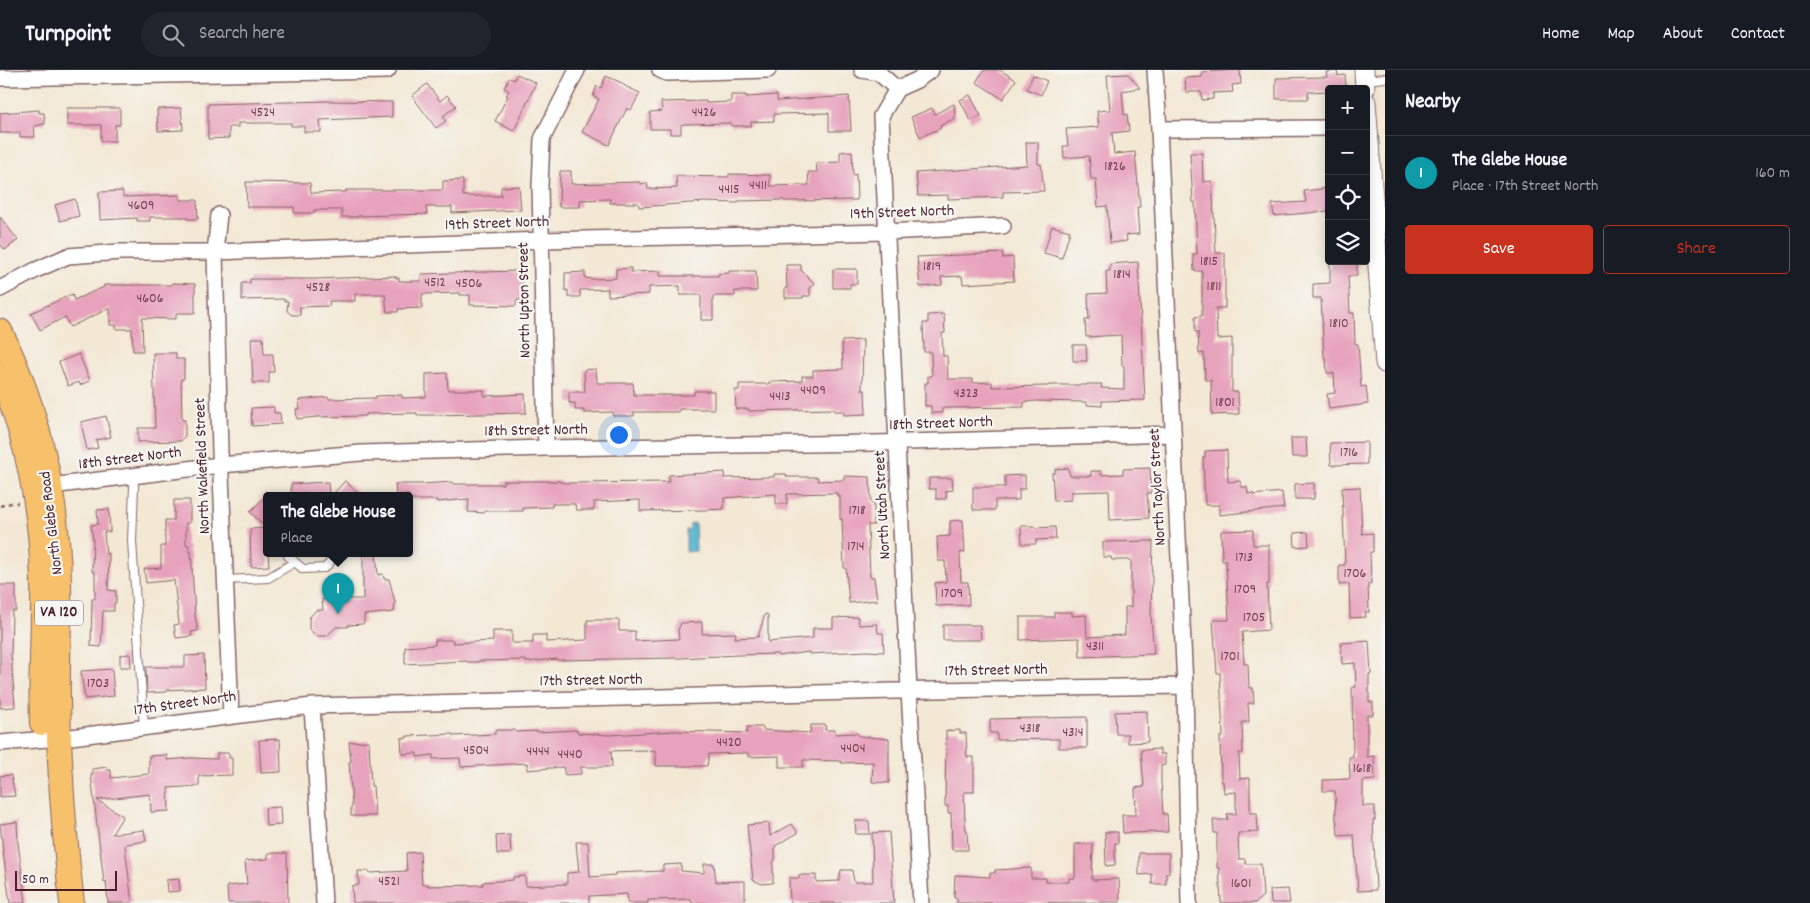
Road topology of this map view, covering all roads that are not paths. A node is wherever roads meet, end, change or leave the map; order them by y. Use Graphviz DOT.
graph roads {
  1 [pos="388,70"];
  2 [pos="577,70"];
  3 [pos="660,70"];
  4 [pos="768,70"];
  5 [pos="862,70"];
  6 [pos="931,70"];
  7 [pos="1155,70"];
  8 [pos="0,78"];
  9 [pos="1385,78"];
  10 [pos="1365,80"];
  11 [pos="897,89"];
  12 [pos="1325,128"];
  13 [pos="1160,129"];
  14 [pos="1367,130"];
  15 [pos="219,215"];
  16 [pos="1003,226"];
  17 [pos="886,232"];
  18 [pos="542,240"];
  19 [pos="215,252"];
  20 [pos="0,289"];
  21 [pos="0,331"];
  22 [pos="1385,363"];
  23 [pos="0,372"];
  24 [pos="1173,434"];
  25 [pos="898,443"];
  26 [pos="546,448"];
  27 [pos="220,465"];
  28 [pos="133,476"];
  29 [pos="51,486"];
  30 [pos="289,557"];
  31 [pos="335,557"];
  32 [pos="295,562"];
  33 [pos="225,580"];
  34 [pos="1186,686"];
  35 [pos="909,690"];
  36 [pos="312,706"];
  37 [pos="231,715"];
  38 [pos="144,727"];
  39 [pos="50,739"];
  40 [pos="0,743"];
  41 [pos="55,903"];
  42 [pos="72,903"];
  43 [pos="324,903"];
  44 [pos="921,903"];
  45 [pos="1189,903"];
  1 -- 8 [label="street"];
  2 -- 18 [label="street, North Upton Street"];
  3 -- 4 [label="street"];
  5 -- 11 [label="street"];
  6 -- 11 [label="street"];
  7 -- 13 [label="street, North Taylor Street"];
  9 -- 10 [label="lane"];
  11 -- 17 [label="street, North Utah Street"];
  12 -- 13 [label="street"];
  13 -- 24 [label="street, North Taylor Street"];
  14 -- 22 [label="street"];
  15 -- 19 [label="street, North Wakefield Street"];
  16 -- 17 [label="street, 19th Street North"];
  17 -- 18 [label="street, 19th Street North"];
  17 -- 25 [label="street, North Utah Street"];
  18 -- 19 [label="street, 19th Street North"];
  18 -- 26 [label="street, North Upton Street"];
  19 -- 20 [label="street, 19th Street North"];
  19 -- 27 [label="street, North Wakefield Street"];
  21 -- 29 [label="main road, North Glebe Road / VA 120"];
  23 -- 39 [label="main road, North Glebe Road / VA 120"];
  24 -- 25 [label="street, 18th Street North"];
  24 -- 34 [label="street, North Taylor Street"];
  25 -- 26 [label="street, 18th Street North"];
  25 -- 35 [label="street, North Utah Street"];
  26 -- 27 [label="street, 18th Street North"];
  27 -- 28 [label="street, 18th Street North"];
  27 -- 33 [label="street, North Wakefield Street"];
  28 -- 29 [label="street, 18th Street North"];
  28 -- 38 [label="lane"];
  29 -- 39 [label="main road, North Glebe Road / VA 120"];
  30 -- 32 [label="lane"];
  31 -- 32 [label="lane"];
  32 -- 33 [label="lane"];
  33 -- 37 [label="street, North Wakefield Street"];
  34 -- 35 [label="street, 17th Street North"];
  34 -- 45 [label="street, North Taylor Street"];
  35 -- 36 [label="street, 17th Street North"];
  35 -- 44 [label="street, North Utah Street"];
  36 -- 37 [label="street, 17th Street North"];
  36 -- 43 [label="street"];
  37 -- 38 [label="street, 17th Street North"];
  38 -- 39 [label="street, 17th Street North"];
  39 -- 40 [label="street, 17th Street North"];
  39 -- 41 [label="main road, North Glebe Road / VA 120"];
  39 -- 42 [label="main road, North Glebe Road / VA 120"];
}
